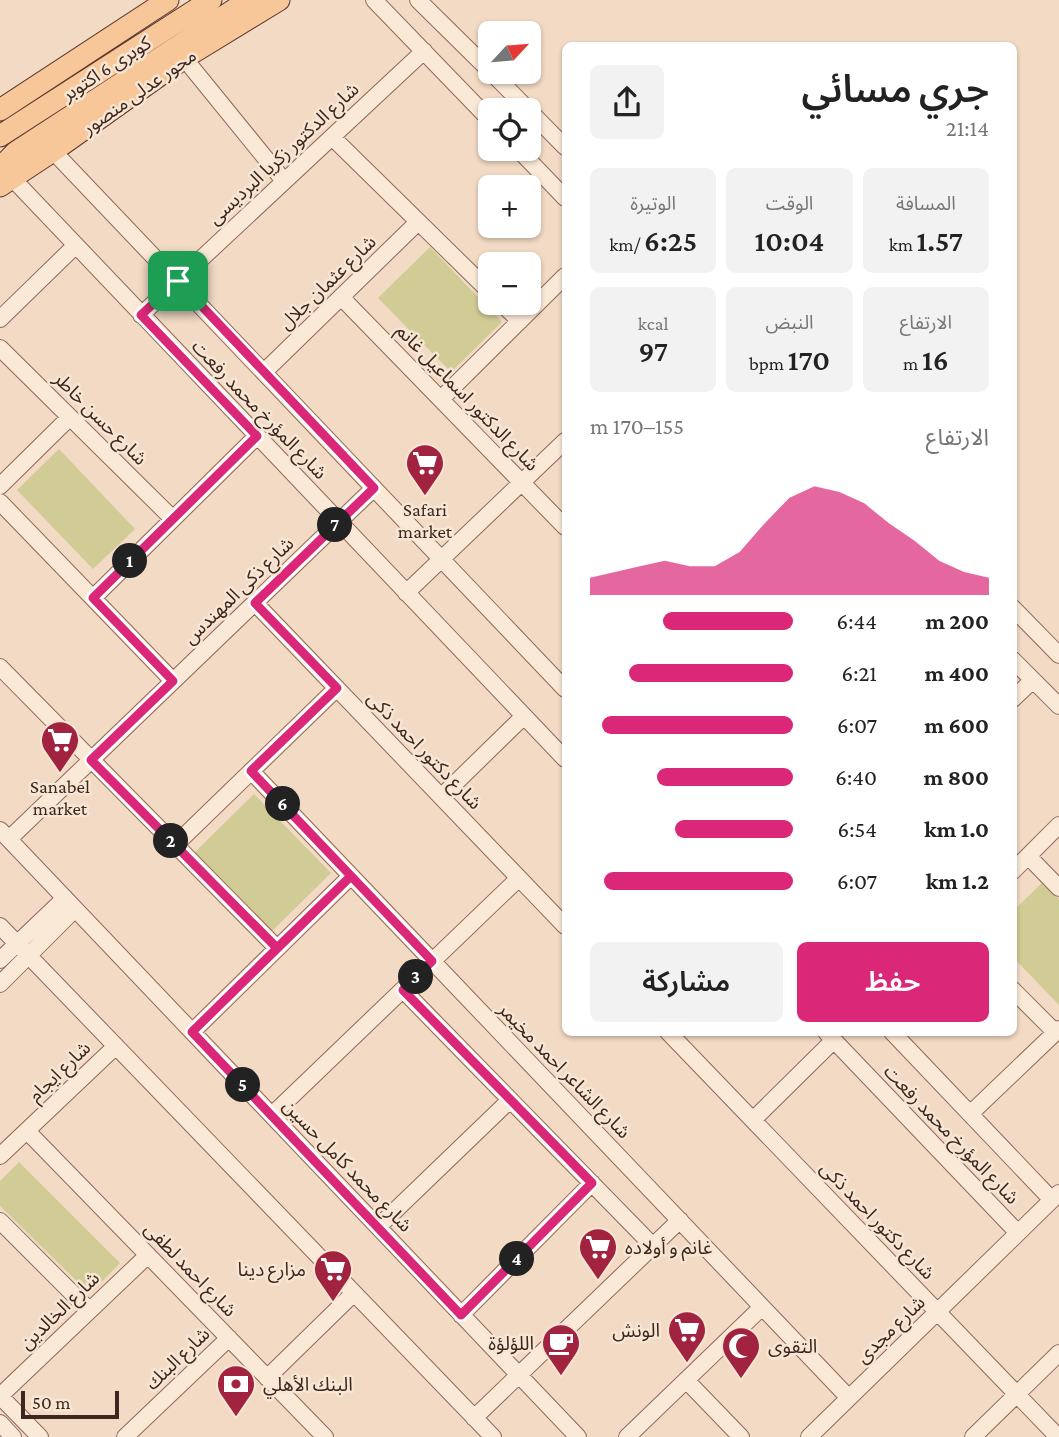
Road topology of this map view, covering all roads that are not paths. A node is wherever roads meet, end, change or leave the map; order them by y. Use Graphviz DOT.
graph roads {
  1 [pos="168,0"];
  2 [pos="211,0"];
  3 [pos="249,0"];
  4 [pos="279,0"];
  5 [pos="374,0"];
  6 [pos="418,0"];
  7 [pos="424,51"];
  8 [pos="184,58"];
  9 [pos="478,59"];
  10 [pos="503,84"];
  11 [pos="478,107"];
  12 [pos="0,110"];
  13 [pos="0,136"];
  14 [pos="332,136"];
  15 [pos="562,143"];
  16 [pos="53,151"];
  17 [pos="529,161"];
  18 [pos="4,177"];
  19 [pos="284,181"];
  20 [pos="562,195"];
  21 [pos="418,222"];
  22 [pos="75,246"];
  23 [pos="562,279"];
  24 [pos="478,280"];
  25 [pos="178,281"];
  26 [pos="341,297"];
  27 [pos="141,315"];
  28 [pos="514,315"];
  29 [pos="0,319"];
  30 [pos="520,321"];
  31 [pos="0,348"];
  32 [pos="264,372"];
  33 [pos="441,399"];
  34 [pos="70,417"];
  35 [pos="257,436"];
  36 [pos="562,444"];
  37 [pos="522,482"];
  38 [pos="0,486"];
  39 [pos="374,488"];
  40 [pos="0,502"];
  41 [pos="173,519"];
  42 [pos="339,522"];
  43 [pos="562,524"];
  44 [pos="442,559"];
  45 [pos="406,593"];
  46 [pos="93,598"];
  47 [pos="255,603"];
  48 [pos="1017,612"];
  49 [pos="1059,655"];
  50 [pos="1017,664"];
  51 [pos="0,667"];
  52 [pos="1033,680"];
  53 [pos="173,681"];
  54 [pos="562,686"];
  55 [pos="337,688"];
  56 [pos="1017,695"];
  57 [pos="1059,706"];
  58 [pos="524,716"];
  59 [pos="562,756"];
  60 [pos="91,760"];
  61 [pos="251,771"];
  62 [pos="441,797"];
  63 [pos="1059,825"];
  64 [pos="5,835"];
  65 [pos="175,845"];
  66 [pos="1028,856"];
  67 [pos="1017,868"];
  68 [pos="351,876"];
  69 [pos="519,878"];
  70 [pos="1059,888"];
  71 [pos="70,903"];
  72 [pos="562,923"];
  73 [pos="0,926"];
  74 [pos="17,943"];
  75 [pos="277,948"];
  76 [pos="29,956"];
  77 [pos="0,960"];
  78 [pos="432,961"];
  79 [pos="0,984"];
  80 [pos="403,990"];
  81 [pos="1017,994"];
  82 [pos="1057,1031"];
  83 [pos="192,1032"];
  84 [pos="672,1036"];
  85 [pos="830,1036"];
  86 [pos="896,1036"];
  87 [pos="116,1046"];
  88 [pos="510,1100"];
  89 [pos="970,1114"];
  90 [pos="272,1115"];
  91 [pos="753,1120"];
  92 [pos="27,1131"];
  93 [pos="0,1156"];
  94 [pos="592,1183"];
  95 [pos="1055,1196"];
  96 [pos="680,1220"];
  97 [pos="0,1221"];
  98 [pos="378,1227"];
  99 [pos="1018,1233"];
  100 [pos="653,1246"];
  101 [pos="148,1255"];
  102 [pos="354,1293"];
  103 [pos="762,1307"];
  104 [pos="89,1310"];
  105 [pos="937,1312"];
  106 [pos="461,1315"];
  107 [pos="229,1338"];
  108 [pos="1059,1353"];
  109 [pos="519,1375"];
  110 [pos="267,1378"];
  111 [pos="686,1380"];
  112 [pos="1017,1394"];
  113 [pos="0,1396"];
  114 [pos="849,1398"];
  115 [pos="474,1418"];
  116 [pos="0,1423"];
  117 [pos="315,1434"];
  118 [pos="13,1437"];
  119 [pos="40,1437"];
  120 [pos="125,1437"];
  121 [pos="492,1437"];
  122 [pos="578,1437"];
  123 [pos="627,1437"];
  124 [pos="741,1437"];
  125 [pos="809,1437"];
  126 [pos="972,1437"];
  127 [pos="1058,1437"];
  1 -- 12 [label="main road"];
  2 -- 13 [label="main road, كوبرى 6 اكتوبر"];
  3 -- 18 [label="main road, كوبرى 6 اكتوبر"];
  4 -- 8 [label="main road, محور عدلى منصور"];
  5 -- 7 [label="street"];
  6 -- 9 [label="street"];
  7 -- 11 [label="street"];
  7 -- 14 [label="street, شارع الدكتور زكريا البرديسى"];
  8 -- 16 [label="main road, محور عدلى منصور"];
  8 -- 19 [label="street"];
  10 -- 15 [label="street"];
  14 -- 19 [label="street, شارع الدكتور زكريا البرديسى"];
  14 -- 21 [label="street"];
  16 -- 18 [label="main road, محور عدلى منصور"];
  16 -- 25 [label="street, شارع المؤرخ محمد رفعت"];
  17 -- 20 [label="street"];
  18 -- 22 [label="street, شارع المؤرخ محمد رفعت"];
  19 -- 25 [label="street, شارع الدكتور زكريا البرديسى"];
  21 -- 24 [label="street"];
  21 -- 26 [label="street, شارع عثمان جلال"];
  22 -- 27 [label="street, شارع المؤرخ محمد رفعت"];
  22 -- 29 [label="street"];
  23 -- 30 [label="street"];
  25 -- 27 [label="street, شارع الدكتور زكريا البرديسى"];
  25 -- 32 [label="street, شارع المؤرخ محمد رفعت"];
  26 -- 32 [label="street, شارع عثمان جلال"];
  26 -- 33 [label="street, شارع الدكتور اسماعيل غانم"];
  27 -- 35 [label="street, شارع المؤرخ محمد رفعت"];
  28 -- 30 [label="street"];
  30 -- 33 [label="street"];
  31 -- 34 [label="street, شارع حسن خاطر"];
  32 -- 39 [label="street, شارع المؤرخ محمد رفعت"];
  33 -- 37 [label="street, شارع الدكتور اسماعيل غانم"];
  34 -- 38 [label="street"];
  34 -- 41 [label="street, شارع حسن خاطر"];
  35 -- 41 [label="street"];
  35 -- 42 [label="street, شارع المؤرخ محمد رفعت"];
  36 -- 37 [label="street"];
  37 -- 43 [label="street, شارع الدكتور اسماعيل غانم"];
  37 -- 44 [label="street"];
  39 -- 42 [label="street, شارع ذكى المهندس"];
  39 -- 44 [label="street, شارع المؤرخ محمد رفعت"];
  40 -- 46 [label="street"];
  41 -- 46 [label="street"];
  42 -- 45 [label="street, شارع المؤرخ محمد رفعت"];
  42 -- 47 [label="street, شارع ذكى المهندس"];
  44 -- 45 [label="street"];
  44 -- 54 [label="street, شارع المؤرخ محمد رفعت"];
  45 -- 58 [label="street, شارع المؤرخ محمد رفعت"];
  46 -- 53 [label="street"];
  47 -- 53 [label="street, شارع ذكى المهندس"];
  47 -- 55 [label="street, شارع دكتور احمد ذكى"];
  48 -- 49 [label="street"];
  50 -- 52 [label="street"];
  51 -- 60 [label="street"];
  52 -- 56 [label="street"];
  52 -- 57 [label="street"];
  53 -- 60 [label="street, شارع ذكى المهندس"];
  55 -- 61 [label="street"];
  55 -- 62 [label="street, شارع دكتور احمد ذكى"];
  58 -- 59 [label="street, شارع المؤرخ محمد رفعت"];
  58 -- 62 [label="street"];
  60 -- 64 [label="street, شارع ذكى المهندس"];
  60 -- 65 [label="street"];
  61 -- 65 [label="street"];
  61 -- 68 [label="street, شارع الشاعر احمد مخيمر"];
  62 -- 69 [label="street, شارع دكتور احمد ذكى"];
  63 -- 66 [label="street"];
  64 -- 71 [label="street, شارع محمد كامل حسين"];
  65 -- 75 [label="street"];
  66 -- 67 [label="street"];
  66 -- 70 [label="street"];
  68 -- 75 [label="street"];
  68 -- 78 [label="street, شارع الشاعر احمد مخيمر"];
  69 -- 72 [label="street, شارع دكتور احمد ذكى"];
  69 -- 78 [label="street"];
  71 -- 74 [label="street"];
  71 -- 76 [label="street"];
  71 -- 83 [label="street, شارع محمد كامل حسين"];
  73 -- 74 [label="street"];
  74 -- 76 [label="street"];
  74 -- 77 [label="street"];
  75 -- 83 [label="street"];
  76 -- 79 [label="street"];
  76 -- 87 [label="street"];
  78 -- 80 [label="street"];
  78 -- 96 [label="street, شارع الشاعر احمد مخيمر"];
  80 -- 88 [label="street"];
  80 -- 90 [label="street"];
  81 -- 82 [label="street"];
  82 -- 89 [label="street"];
  83 -- 90 [label="street, شارع محمد كامل حسين"];
  84 -- 91 [label="street, شارع دكتور احمد ذكى"];
  85 -- 91 [label="street"];
  85 -- 99 [label="street, شارع المؤرخ محمد رفعت"];
  86 -- 89 [label="street, شارع المؤرخ محمد رفعت"];
  87 -- 92 [label="street, شارع ايجام"];
  87 -- 102 [label="street"];
  88 -- 94 [label="street"];
  88 -- 98 [label="street"];
  89 -- 95 [label="street, شارع المؤرخ محمد رفعت"];
  90 -- 98 [label="street, شارع محمد كامل حسين"];
  91 -- 105 [label="street, شارع دكتور احمد ذكى"];
  92 -- 93 [label="street, شارع ايجام"];
  92 -- 101 [label="street, شارع احمد لطفى"];
  94 -- 100 [label="street"];
  94 -- 106 [label="street"];
  95 -- 99 [label="street, شارع مجدى"];
  96 -- 100 [label="street"];
  96 -- 103 [label="street, شارع الشاعر احمد مخيمر"];
  97 -- 104 [label="street"];
  98 -- 106 [label="street, شارع محمد كامل حسين"];
  99 -- 105 [label="street, شارع مجدى"];
  100 -- 109 [label="street"];
  101 -- 104 [label="street, شارع الخالدين"];
  101 -- 107 [label="street, شارع احمد لطفى"];
  102 -- 110 [label="street"];
  102 -- 115 [label="street"];
  103 -- 111 [label="street"];
  103 -- 114 [label="street, شارع الشاعر احمد مخيمر"];
  104 -- 113 [label="street, شارع الخالدين"];
  105 -- 112 [label="street, شارع دكتور احمد ذكى"];
  105 -- 114 [label="street, شارع مجدى"];
  106 -- 109 [label="street, شارع محمد كامل حسين"];
  107 -- 110 [label="street, شارع احمد لطفى"];
  107 -- 120 [label="street, شارع البنك"];
  108 -- 112 [label="street"];
  109 -- 115 [label="street"];
  109 -- 122 [label="street, شارع محمد كامل حسين"];
  110 -- 117 [label="street, شارع احمد لطفى"];
  111 -- 123 [label="street"];
  111 -- 124 [label="street"];
  112 -- 126 [label="street"];
  112 -- 127 [label="street, شارع دكتور احمد ذكى"];
  113 -- 119 [label="street"];
  114 -- 125 [label="street, شارع مجدى"];
  115 -- 121 [label="street"];
  116 -- 118 [label="street"];
}
